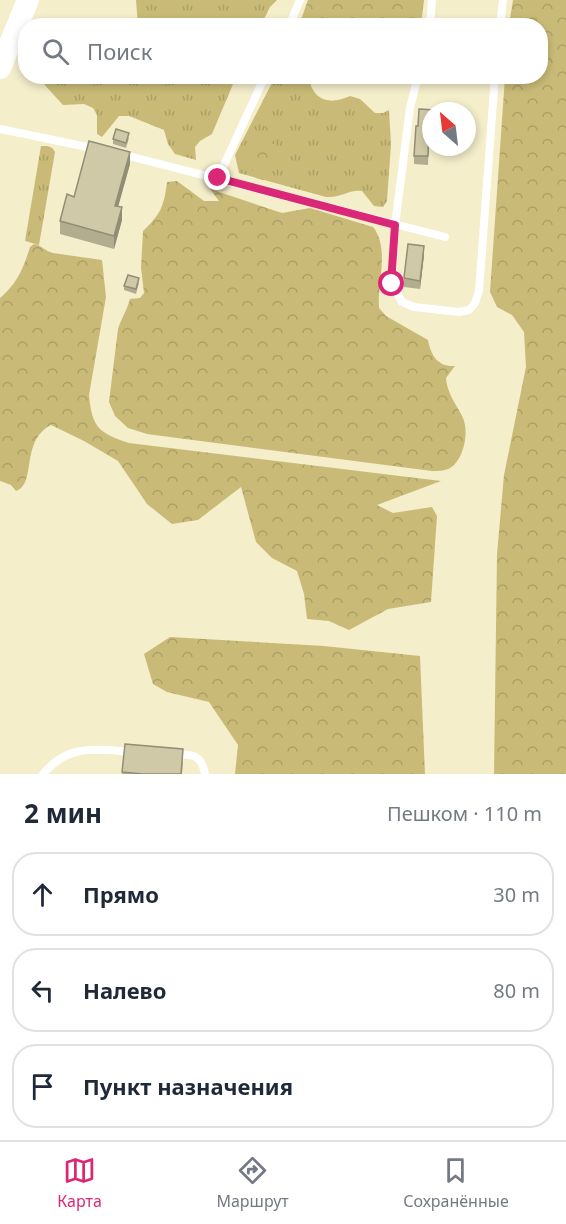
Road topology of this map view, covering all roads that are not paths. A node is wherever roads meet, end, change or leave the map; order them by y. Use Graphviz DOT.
graph roads {
  1 [pos="28,0"];
  2 [pos="300,0"];
  3 [pos="432,0"];
  4 [pos="503,0"];
  5 [pos="21,18"];
  6 [pos="292,18"];
  7 [pos="431,18"];
  8 [pos="501,18"];
  9 [pos="18,24"];
  10 [pos="0,68"];
  11 [pos="261,84"];
  12 [pos="416,84"];
  13 [pos="494,84"];
  14 [pos="0,129"];
  15 [pos="105,151"];
  16 [pos="116,153"];
  17 [pos="218,178"];
  18 [pos="395,225"];
  19 [pos="445,237"];
  20 [pos="146,753"];
  21 [pos="158,753"];
  22 [pos="43,774"];
  23 [pos="204,774"];
  1 -- 5 [label="street"];
  2 -- 6 [label="lane"];
  3 -- 7 [label="lane"];
  4 -- 8 [label="lane"];
  9 -- 10 [label="street"];
  11 -- 17 [label="lane"];
  12 -- 18 [label="lane"];
  13 -- 18 [label="lane"];
  14 -- 15 [label="lane"];
  16 -- 17 [label="lane"];
  17 -- 18 [label="lane"];
  18 -- 19 [label="lane"];
  20 -- 22 [label="lane"];
  21 -- 23 [label="lane"];
}
